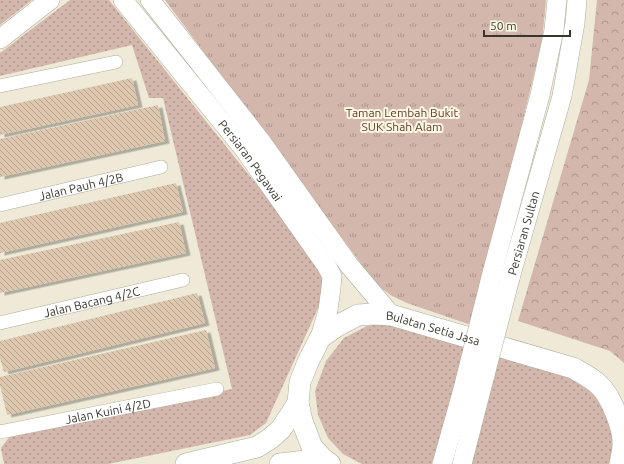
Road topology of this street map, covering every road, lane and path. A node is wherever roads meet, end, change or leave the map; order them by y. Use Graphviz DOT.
graph roads {
  1 [pos="50,0"];
  2 [pos="123,0"];
  3 [pos="150,0"];
  4 [pos="557,0"];
  5 [pos="577,0"];
  6 [pos="0,39"];
  7 [pos="116,62"];
  8 [pos="0,86"];
  9 [pos="161,166"];
  10 [pos="0,205"];
  11 [pos="183,280"];
  12 [pos="391,315"];
  13 [pos="0,323"];
  14 [pos="320,338"];
  15 [pos="217,389"];
  16 [pos="298,403"];
  17 [pos="617,404"];
  18 [pos="0,432"];
  19 [pos="327,461"];
  20 [pos="186,464"];
  21 [pos="280,464"];
  22 [pos="442,464"];
  23 [pos="462,464"];
  24 [pos="620,464"];
  1 -- 6 [label="street"];
  2 -- 14 [label="street, Persiaran Pegawai"];
  3 -- 12 [label="street, Persiaran Pegawai"];
  4 -- 22 [label="street, Persiaran Sultan, bridge"];
  5 -- 23 [label="street, Persiaran Sultan, bridge"];
  7 -- 8 [label="street"];
  9 -- 10 [label="street, Jalan Pauh 4/2B"];
  11 -- 13 [label="street, Jalan Bacang 4/2C"];
  12 -- 14 [label="main road, Bulatan Setia Jasa"];
  12 -- 17 [label="main road, Bulatan Setia Jasa"];
  14 -- 16 [label="main road, Bulatan Setia Jasa"];
  15 -- 18 [label="street, Jalan Kuini 4/2D"];
  16 -- 19 [label="main road, Bulatan Setia Jasa"];
  16 -- 20 [label="main road"];
  17 -- 24 [label="main road, Bulatan Setia Jasa"];
  19 -- 21 [label="main road"];
}
